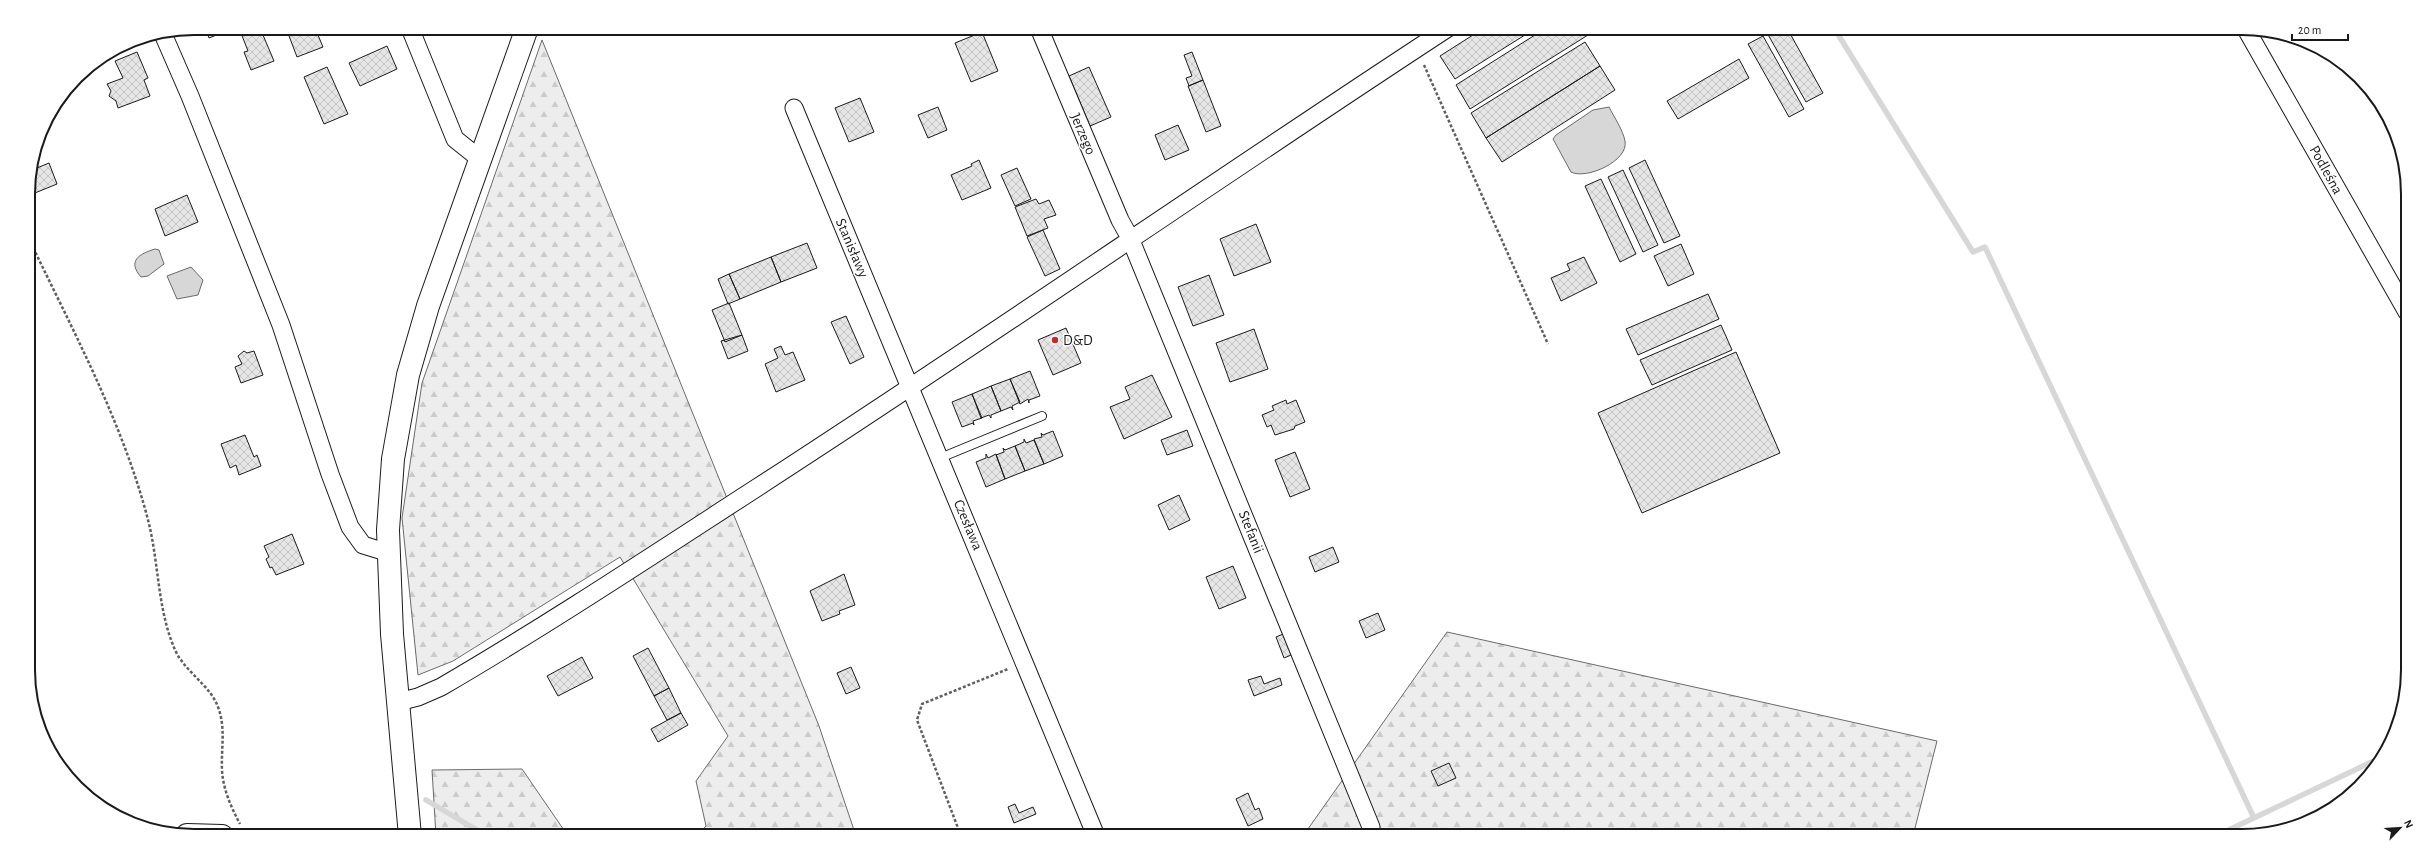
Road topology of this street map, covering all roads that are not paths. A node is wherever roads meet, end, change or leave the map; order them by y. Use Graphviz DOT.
graph roads {
  1 [pos="413,35"];
  2 [pos="524,35"];
  3 [pos="1042,35"];
  4 [pos="1438,35"];
  5 [pos="2249,35"];
  6 [pos="165,38"];
  7 [pos="794,108"];
  8 [pos="480,159"];
  9 [pos="1130,238"];
  10 [pos="2401,301"];
  11 [pos="911,388"];
  12 [pos="1042,416"];
  13 [pos="940,458"];
  14 [pos="389,553"];
  15 [pos="398,702"];
  16 [pos="1371,827"];
  17 [pos="409,829"];
  18 [pos="1093,829"];
  1 -- 8 [label="street"];
  2 -- 8 [label="main road"];
  3 -- 9 [label="street, Jerzego"];
  4 -- 9 [label="street"];
  5 -- 10 [label="street, Podleśna"];
  6 -- 14 [label="street"];
  7 -- 11 [label="street, Stanisławy"];
  8 -- 14 [label="main road"];
  9 -- 11 [label="street"];
  9 -- 16 [label="street, Stefanii"];
  11 -- 13 [label="street, Czesława"];
  11 -- 15 [label="street"];
  12 -- 13 [label="lane"];
  13 -- 18 [label="street, Czesława"];
  14 -- 15 [label="main road"];
  15 -- 17 [label="main road"];
}
